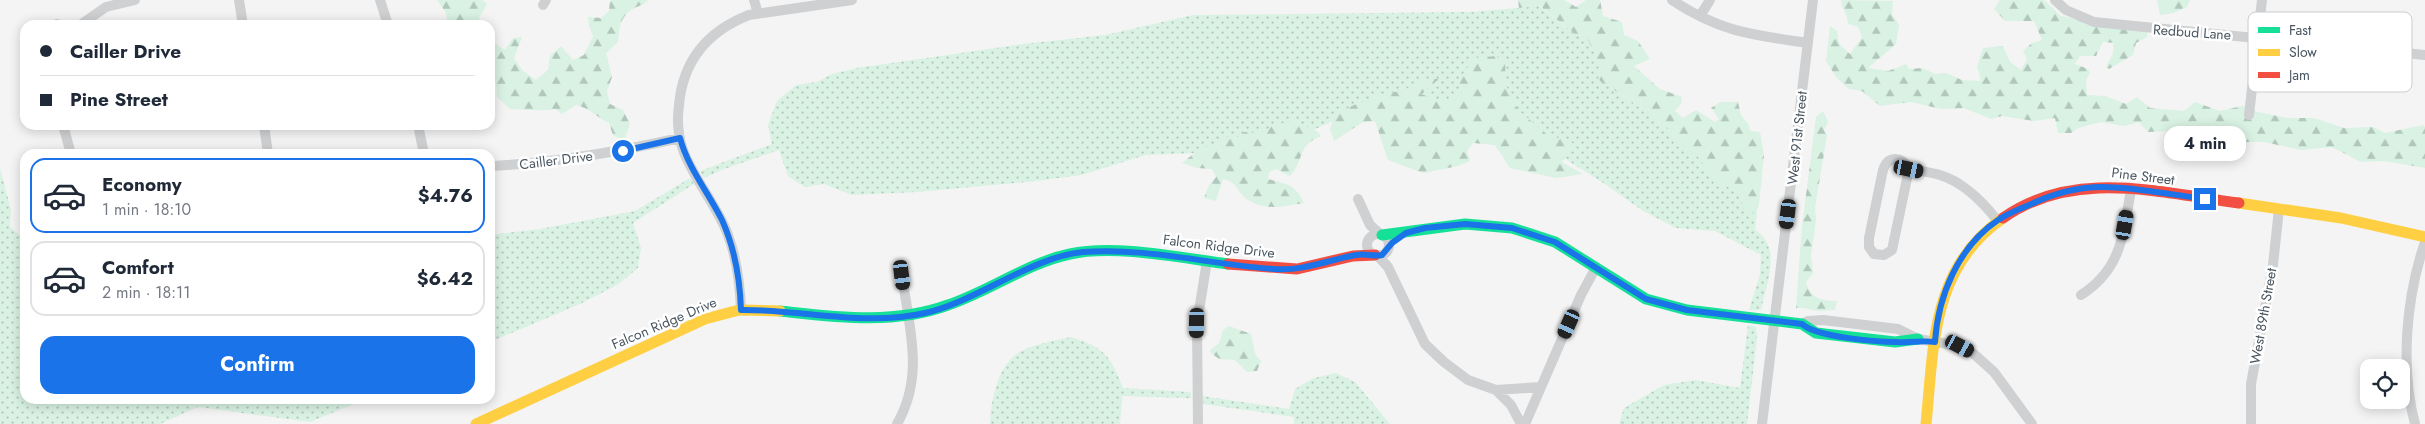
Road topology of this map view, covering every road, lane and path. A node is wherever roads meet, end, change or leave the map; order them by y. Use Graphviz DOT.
graph roads {
  1 [pos="135,0"];
  2 [pos="239,0"];
  3 [pos="380,0"];
  4 [pos="754,0"];
  5 [pos="852,0"];
  6 [pos="1672,0"];
  7 [pos="1710,0"];
  8 [pos="1813,0"];
  9 [pos="2055,0"];
  10 [pos="758,14"];
  11 [pos="1700,16"];
  12 [pos="88,20"];
  13 [pos="242,20"];
  14 [pos="386,20"];
  15 [pos="2248,36"];
  16 [pos="1808,43"];
  17 [pos="2412,54"];
  18 [pos="2425,55"];
  19 [pos="2252,92"];
  20 [pos="2249,115"];
  21 [pos="65,130"];
  22 [pos="265,130"];
  23 [pos="419,130"];
  24 [pos="680,138"];
  25 [pos="70,149"];
  26 [pos="267,149"];
  27 [pos="423,149"];
  28 [pos="495,166"];
  29 [pos="1909,169"];
  30 [pos="2131,190"];
  31 [pos="1358,199"];
  32 [pos="2279,209"];
  33 [pos="1997,220"];
  34 [pos="1370,224"];
  35 [pos="1406,233"];
  36 [pos="1381,235"];
  37 [pos="2425,237"];
  38 [pos="1369,240"];
  39 [pos="2425,242"];
  40 [pos="1388,248"];
  41 [pos="1357,255"];
  42 [pos="1376,255"];
  43 [pos="1207,260"];
  44 [pos="1388,267"];
  45 [pos="1596,269"];
  46 [pos="902,275"];
  47 [pos="2081,295"];
  48 [pos="741,310"];
  49 [pos="907,316"];
  50 [pos="1775,321"];
  51 [pos="1918,339"];
  52 [pos="1935,342"];
  53 [pos="1541,387"];
  54 [pos="1496,390"];
  55 [pos="476,424"];
  56 [pos="897,424"];
  57 [pos="1198,424"];
  58 [pos="1521,424"];
  59 [pos="1525,424"];
  60 [pos="1762,424"];
  61 [pos="1926,424"];
  62 [pos="2032,424"];
  63 [pos="2251,424"];
  64 [pos="2415,424"];
  1 -- 12 [label="street"];
  2 -- 13 [label="street"];
  3 -- 14 [label="street"];
  4 -- 10 [label="street"];
  5 -- 10 [label="street"];
  6 -- 11 [label="street"];
  7 -- 11 [label="street"];
  8 -- 16 [label="street, West 91st Street"];
  9 -- 15 [label="street, Redbud Lane"];
  10 -- 24 [label="street"];
  11 -- 16 [label="street"];
  16 -- 50 [label="street, West 91st Street"];
  17 -- 18 [label="street, Redbud Lane"];
  19 -- 20 [label="street"];
  21 -- 25 [label="street"];
  22 -- 26 [label="street"];
  23 -- 27 [label="street"];
  24 -- 28 [label="street, Cailler Drive"];
  24 -- 48 [label="street"];
  29 -- 29 [label="street"];
  29 -- 33 [label="street"];
  30 -- 32 [label="street, Pine Street"];
  30 -- 33 [label="street, Pine Street"];
  30 -- 47 [label="street"];
  31 -- 34 [label="street"];
  32 -- 37 [label="street, Pine Street"];
  32 -- 63 [label="street, West 89th Street"];
  33 -- 52 [label="street"];
  34 -- 36 [label="street"];
  34 -- 38 [label="street"];
  35 -- 36 [label="street"];
  35 -- 40 [label="street"];
  35 -- 45 [label="street"];
  36 -- 38 [label="street"];
  36 -- 40 [label="street"];
  38 -- 41 [label="street"];
  38 -- 42 [label="street"];
  39 -- 64 [label="street"];
  40 -- 42 [label="street"];
  40 -- 44 [label="street"];
  41 -- 42 [label="street, Falcon Ridge Drive"];
  41 -- 43 [label="street, Falcon Ridge Drive"];
  42 -- 44 [label="street"];
  43 -- 49 [label="street, Falcon Ridge Drive"];
  43 -- 57 [label="street"];
  44 -- 54 [label="street"];
  45 -- 50 [label="street"];
  45 -- 53 [label="street"];
  46 -- 49 [label="street"];
  48 -- 49 [label="street, Falcon Ridge Drive"];
  48 -- 55 [label="street, Falcon Ridge Drive"];
  49 -- 56 [label="street"];
  50 -- 51 [label="street"];
  50 -- 60 [label="street, West 91st Street"];
  51 -- 52 [label="street"];
  52 -- 61 [label="street"];
  52 -- 62 [label="street"];
  53 -- 54 [label="street"];
  53 -- 59 [label="street"];
  54 -- 58 [label="street"];
}
